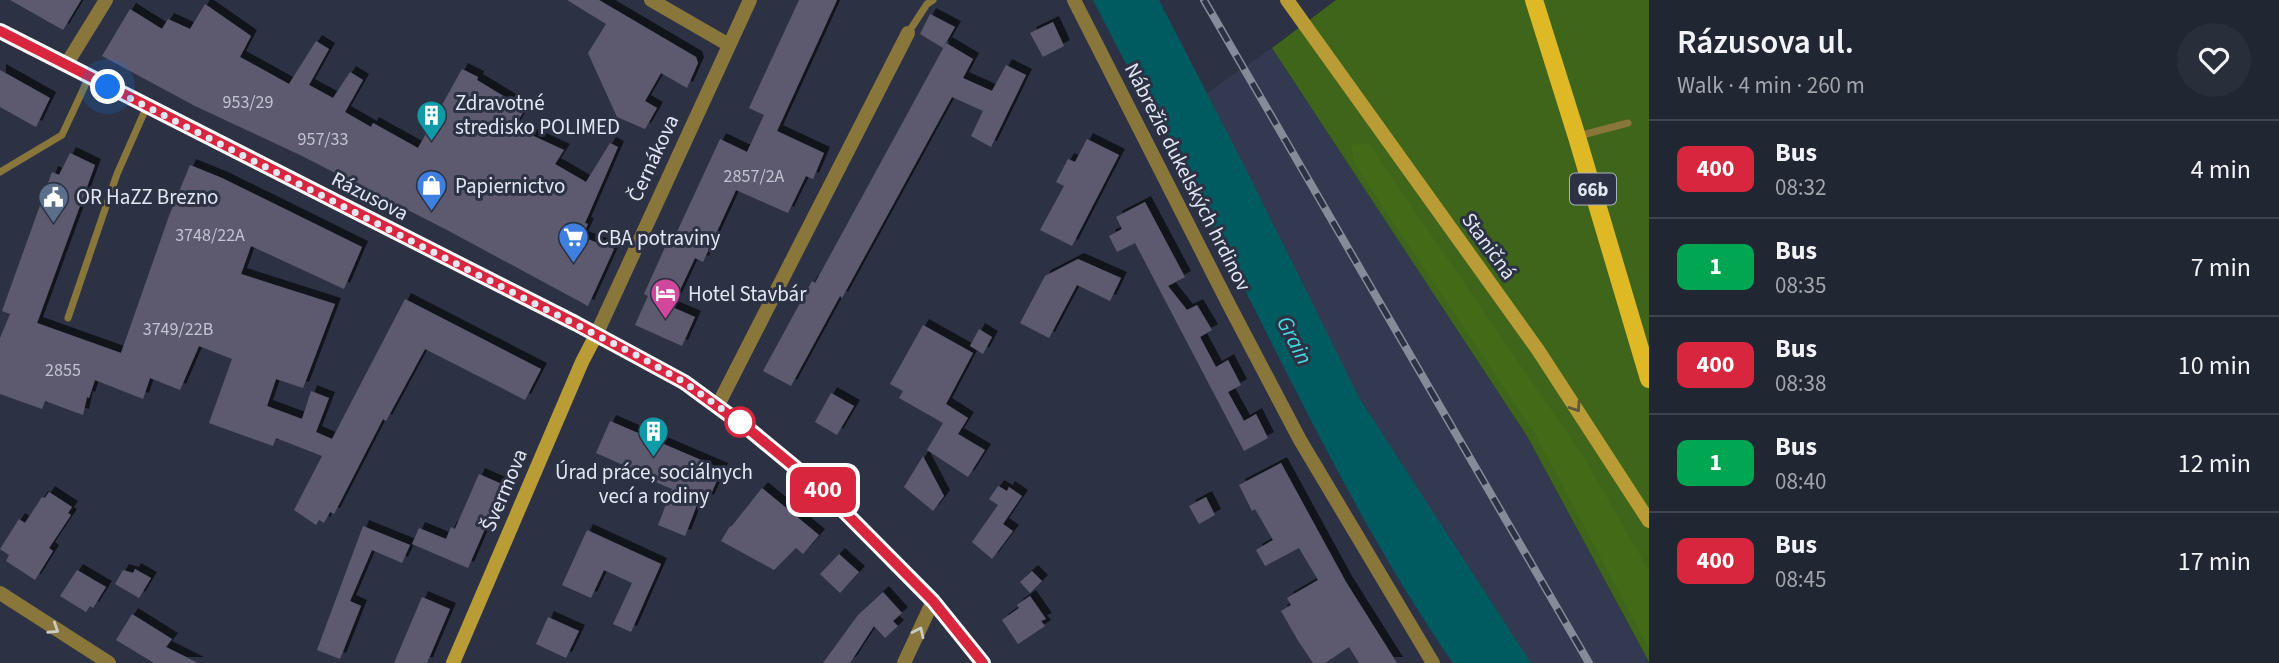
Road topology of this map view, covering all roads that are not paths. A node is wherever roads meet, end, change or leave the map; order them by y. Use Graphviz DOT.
graph roads {
  1 [pos="106,0"];
  2 [pos="651,0"];
  3 [pos="750,0"];
  4 [pos="933,0"];
  5 [pos="1074,0"];
  6 [pos="1287,0"];
  7 [pos="1534,0"];
  8 [pos="0,31"];
  9 [pos="908,33"];
  10 [pos="729,45"];
  11 [pos="66,65"];
  12 [pos="89,77"];
  13 [pos="147,106"];
  14 [pos="1628,123"];
  15 [pos="1577,136"];
  16 [pos="0,172"];
  17 [pos="68,318"];
  18 [pos="596,335"];
  19 [pos="1649,379"];
  20 [pos="718,405"];
  21 [pos="1649,521"];
  22 [pos="0,593"];
  23 [pos="933,601"];
  24 [pos="109,663"];
  25 [pos="453,663"];
  26 [pos="904,663"];
  27 [pos="983,663"];
  28 [pos="1433,663"];
  1 -- 11 [label="street"];
  2 -- 10 [label="street"];
  3 -- 10 [label="street, Černákova"];
  4 -- 9 [label="lane"];
  5 -- 28 [label="street, Nábrežie dukelských hrdinov"];
  6 -- 21 [label="main road, Staničná, one-way"];
  7 -- 15 [label="main road, 66b"];
  8 -- 11 [label="main road, Rázusova"];
  9 -- 20 [label="street"];
  10 -- 18 [label="street, Černákova"];
  11 -- 12 [label="main road, Rázusova"];
  12 -- 13 [label="main road, Rázusova"];
  12 -- 16 [label="lane"];
  13 -- 17 [label="lane"];
  13 -- 18 [label="main road, Rázusova"];
  14 -- 15 [label="lane"];
  15 -- 19 [label="main road, 66b"];
  18 -- 20 [label="main road, Rázusova"];
  18 -- 25 [label="main road, Švermova"];
  20 -- 23 [label="main road, Rázusova"];
  22 -- 24 [label="street, one-way"];
  26 -- 23 [label="street, one-way"];
  23 -- 27 [label="main road, Rázusova"];
}
